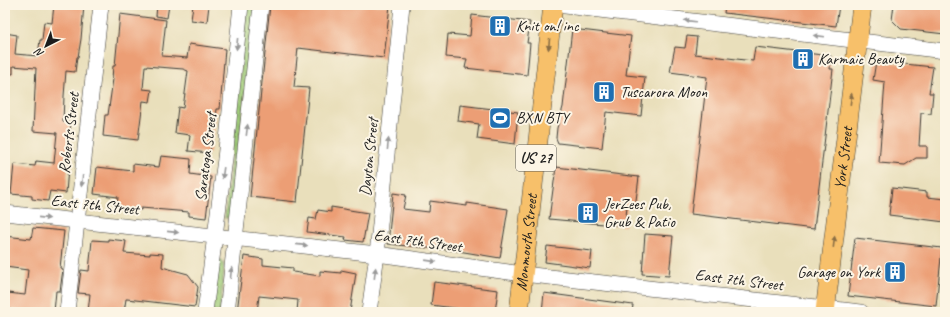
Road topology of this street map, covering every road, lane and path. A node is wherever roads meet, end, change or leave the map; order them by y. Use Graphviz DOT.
graph roads {
  1 [pos="101,5"];
  2 [pos="241,5"];
  3 [pos="261,5"];
  4 [pos="402,5"];
  5 [pos="553,5"];
  6 [pos="557,5"];
  7 [pos="862,5"];
  8 [pos="858,40"];
  9 [pos="945,51"];
  10 [pos="5,214"];
  11 [pos="76,221"];
  12 [pos="214,236"];
  13 [pos="235,238"];
  14 [pos="377,254"];
  15 [pos="523,274"];
  16 [pos="825,310"];
  17 [pos="67,312"];
  18 [pos="205,312"];
  19 [pos="227,312"];
  20 [pos="370,312"];
  21 [pos="519,312"];
  22 [pos="860,312"];
  1 -- 11 [label="street, Roberts Street, one-way"];
  2 -- 12 [label="street, Saratoga Street, one-way"];
  13 -- 3 [label="street, one-way"];
  14 -- 4 [label="street, Dayton Street, one-way"];
  5 -- 15 [label="main road, Monmouth Street / US 27, one-way"];
  8 -- 6 [label="street, one-way"];
  7 -- 8 [label="main road, York Street"];
  8 -- 9 [label="street"];
  16 -- 8 [label="main road, York Street, one-way"];
  10 -- 11 [label="street, East 7th Street, one-way"];
  11 -- 12 [label="street, East 7th Street, one-way"];
  11 -- 17 [label="street, Roberts Street"];
  12 -- 13 [label="street, East 7th Street"];
  12 -- 18 [label="street, Saratoga Street"];
  13 -- 14 [label="street, East 7th Street, one-way"];
  19 -- 13 [label="street, one-way"];
  14 -- 15 [label="street, East 7th Street, one-way"];
  20 -- 14 [label="street, Dayton Street, one-way"];
  15 -- 16 [label="street, East 7th Street"];
  15 -- 21 [label="main road, Monmouth Street / US 27"];
  16 -- 22 [label="street, East 7th Street"];
}
